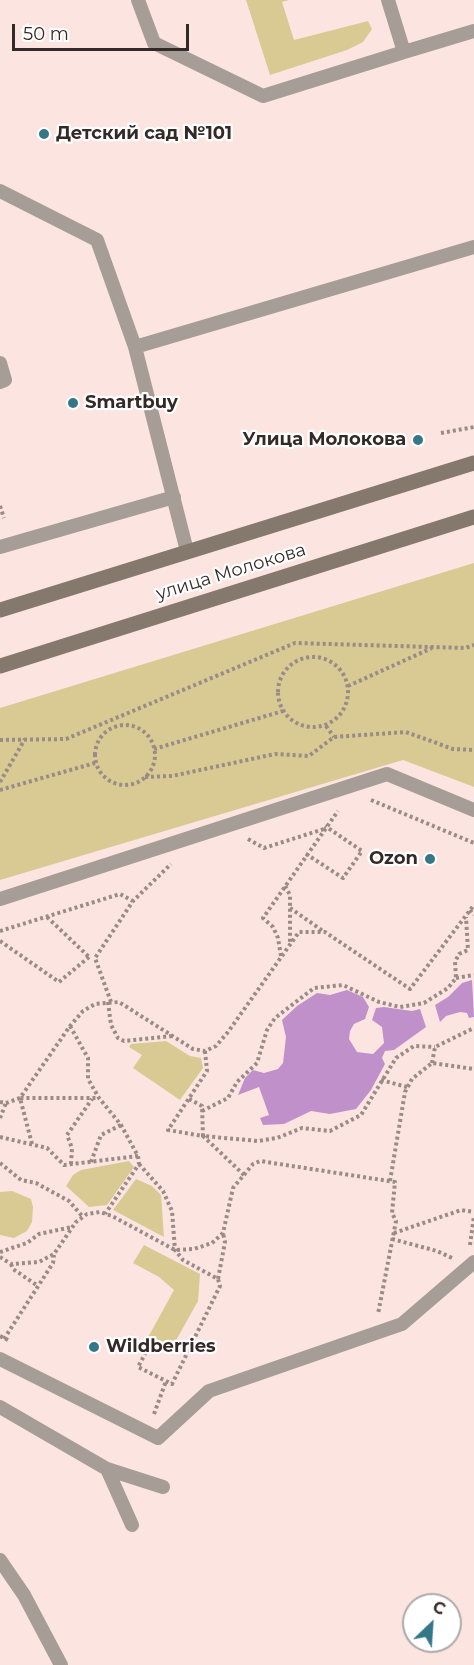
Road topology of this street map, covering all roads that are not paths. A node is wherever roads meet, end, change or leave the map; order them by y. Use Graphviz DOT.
graph roads {
  1 [pos="138,0"];
  2 [pos="388,0"];
  3 [pos="474,31"];
  4 [pos="404,52"];
  5 [pos="0,191"];
  6 [pos="474,247"];
  7 [pos="135,346"];
  8 [pos="0,363"];
  9 [pos="0,382"];
  10 [pos="474,463"];
  11 [pos="174,497"];
  12 [pos="474,517"];
  13 [pos="0,547"];
  14 [pos="187,551"];
  15 [pos="0,610"];
  16 [pos="0,666"];
  17 [pos="474,810"];
  18 [pos="0,899"];
  19 [pos="474,1262"];
  20 [pos="0,1359"];
  21 [pos="0,1407"];
  22 [pos="107,1469"];
  23 [pos="163,1487"];
  24 [pos="132,1525"];
  25 [pos="0,1560"];
  26 [pos="61,1665"];
  1 -- 4 [label="lane"];
  2 -- 4 [label="lane"];
  3 -- 4 [label="lane"];
  5 -- 7 [label="lane"];
  6 -- 7 [label="lane"];
  7 -- 11 [label="lane"];
  8 -- 9 [label="lane"];
  10 -- 14 [label="street, улица Молокова"];
  11 -- 13 [label="lane"];
  11 -- 14 [label="lane"];
  12 -- 16 [label="street, улица Молокова"];
  14 -- 15 [label="street, улица Молокова"];
  17 -- 18 [label="lane"];
  19 -- 20 [label="lane"];
  21 -- 22 [label="lane"];
  22 -- 23 [label="lane"];
  22 -- 24 [label="lane"];
  25 -- 26 [label="lane"];
}
